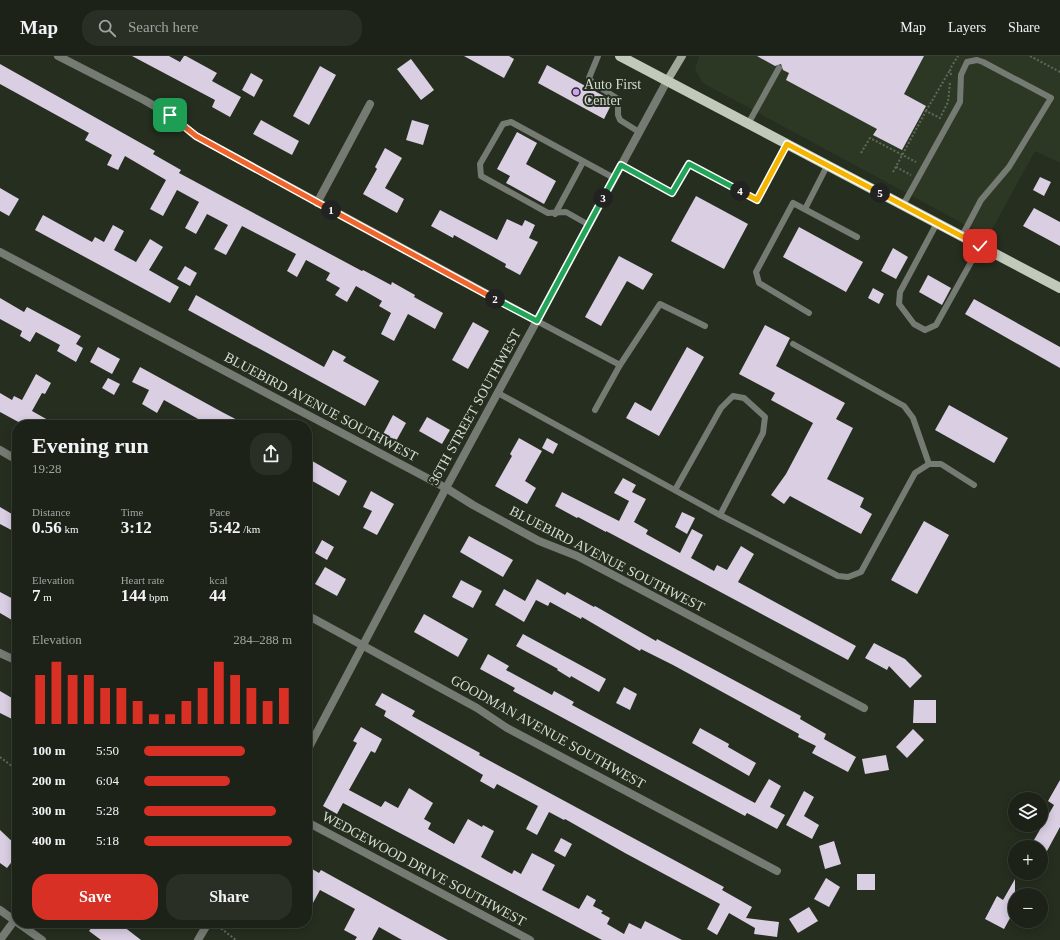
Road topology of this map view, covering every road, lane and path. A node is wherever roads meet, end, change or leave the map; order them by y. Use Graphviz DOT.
graph roads {
  1 [pos="58,56"];
  2 [pos="598,56"];
  3 [pos="620,56"];
  4 [pos="682,56"];
  5 [pos="958,56"];
  6 [pos="1030,56"];
  7 [pos="779,68"];
  8 [pos="950,69"];
  9 [pos="1060,72"];
  10 [pos="667,81"];
  11 [pos="370,104"];
  12 [pos="926,111"];
  13 [pos="748,124"];
  14 [pos="639,132"];
  15 [pos="787,144"];
  16 [pos="861,153"];
  17 [pos="902,155"];
  18 [pos="583,162"];
  19 [pos="621,165"];
  20 [pos="827,166"];
  21 [pos="924,166"];
  22 [pos="896,167"];
  23 [pos="893,172"];
  24 [pos="614,178"];
  25 [pos="908,178"];
  26 [pos="317,203"];
  27 [pos="903,205"];
  28 [pos="804,209"];
  29 [pos="555,214"];
  30 [pos="937,223"];
  31 [pos="589,225"];
  32 [pos="962,236"];
  33 [pos="857,237"];
  34 [pos="980,246"];
  35 [pos="0,252"];
  36 [pos="1060,288"];
  37 [pos="809,313"];
  38 [pos="537,321"];
  39 [pos="705,326"];
  40 [pos="793,344"];
  41 [pos="620,365"];
  42 [pos="498,393"];
  43 [pos="595,410"];
  44 [pos="0,450"];
  45 [pos="12,457"];
  46 [pos="929,464"];
  47 [pos="974,485"];
  48 [pos="446,488"];
  49 [pos="675,490"];
  50 [pos="720,515"];
  51 [pos="312,618"];
  52 [pos="364,646"];
  53 [pos="0,653"];
  54 [pos="12,659"];
  55 [pos="864,708"];
  56 [pos="312,742"];
  57 [pos="0,757"];
  58 [pos="12,766"];
  59 [pos="312,825"];
  60 [pos="777,871"];
  61 [pos="0,910"];
  62 [pos="12,919"];
  63 [pos="12,924"];
  64 [pos="24,928"];
  65 [pos="205,928"];
  66 [pos="221,928"];
  67 [pos="0,940"];
  68 [pos="42,940"];
  69 [pos="198,940"];
  70 [pos="236,940"];
  71 [pos="530,940"];
  1 -- 26 [label="street"];
  2 -- 14 [label="lane"];
  3 -- 10 [label="main road"];
  4 -- 10 [label="street, 36TH STREET SOUTHWEST"];
  5 -- 8 [label="path"];
  6 -- 9 [label="path"];
  7 -- 13 [label="lane"];
  8 -- 12 [label="path"];
  8 -- 12 [label="path"];
  10 -- 13 [label="main road"];
  10 -- 14 [label="street, 36TH STREET SOUTHWEST"];
  11 -- 26 [label="street"];
  12 -- 17 [label="path"];
  13 -- 15 [label="main road"];
  14 -- 19 [label="street, 36TH STREET SOUTHWEST"];
  15 -- 19 [label="lane"];
  15 -- 20 [label="main road"];
  16 -- 17 [label="path"];
  17 -- 21 [label="path"];
  17 -- 22 [label="path"];
  18 -- 24 [label="lane"];
  18 -- 29 [label="lane"];
  18 -- 29 [label="lane"];
  19 -- 24 [label="street, 36TH STREET SOUTHWEST"];
  20 -- 27 [label="main road"];
  20 -- 28 [label="lane"];
  21 -- 27 [label="lane"];
  21 -- 32 [label="lane"];
  22 -- 23 [label="path"];
  22 -- 25 [label="path"];
  24 -- 31 [label="street, 36TH STREET SOUTHWEST"];
  26 -- 38 [label="street"];
  27 -- 30 [label="main road"];
  28 -- 33 [label="lane"];
  28 -- 37 [label="lane"];
  29 -- 31 [label="lane"];
  30 -- 32 [label="main road"];
  30 -- 34 [label="lane"];
  31 -- 38 [label="street, 36TH STREET SOUTHWEST"];
  32 -- 34 [label="main road"];
  34 -- 36 [label="main road"];
  35 -- 48 [label="street, BLUEBIRD AVENUE SOUTHWEST"];
  38 -- 41 [label="lane"];
  38 -- 42 [label="street, 36TH STREET SOUTHWEST"];
  39 -- 41 [label="lane"];
  40 -- 46 [label="lane"];
  41 -- 43 [label="lane"];
  42 -- 48 [label="street, 36TH STREET SOUTHWEST"];
  42 -- 49 [label="lane"];
  44 -- 45 [label="street"];
  46 -- 47 [label="lane"];
  46 -- 50 [label="lane"];
  48 -- 52 [label="street, 36TH STREET SOUTHWEST"];
  48 -- 55 [label="street, BLUEBIRD AVENUE SOUTHWEST"];
  49 -- 50 [label="lane"];
  49 -- 50 [label="lane"];
  51 -- 52 [label="street, GOODMAN AVENUE SOUTHWEST"];
  52 -- 56 [label="street, 36TH STREET SOUTHWEST"];
  52 -- 60 [label="street, GOODMAN AVENUE SOUTHWEST"];
  53 -- 54 [label="street"];
  57 -- 58 [label="path"];
  59 -- 71 [label="street, WEDGEWOOD DRIVE SOUTHWEST"];
  61 -- 62 [label="street"];
  63 -- 67 [label="street"];
  64 -- 68 [label="street"];
  65 -- 69 [label="street"];
  66 -- 70 [label="path"];
}
